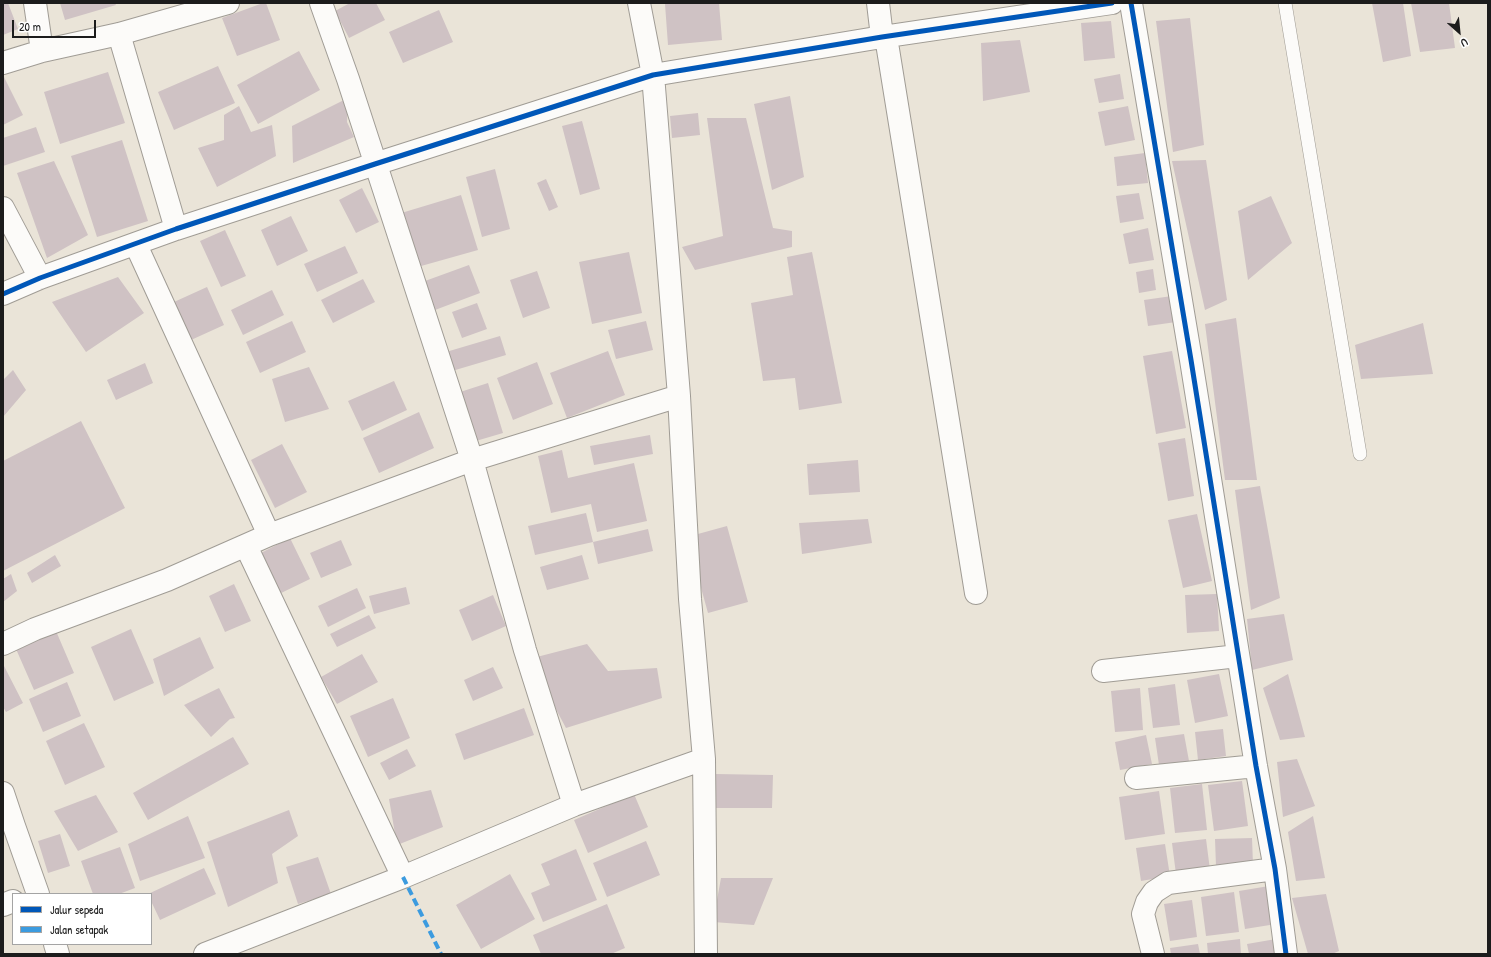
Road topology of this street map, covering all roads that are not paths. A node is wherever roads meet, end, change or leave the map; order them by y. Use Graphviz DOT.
graph roads {
  1 [pos="35,3"];
  2 [pos="228,3"];
  3 [pos="321,3"];
  4 [pos="639,3"];
  5 [pos="878,3"];
  6 [pos="1112,3"];
  7 [pos="1131,3"];
  8 [pos="1285,3"];
  9 [pos="119,34"];
  10 [pos="884,37"];
  11 [pos="42,51"];
  12 [pos="3,63"];
  13 [pos="653,75"];
  14 [pos="375,164"];
  15 [pos="3,208"];
  16 [pos="176,229"];
  17 [pos="136,245"];
  18 [pos="40,278"];
  19 [pos="3,294"];
  20 [pos="679,396"];
  21 [pos="1360,454"];
  22 [pos="472,460"];
  23 [pos="269,535"];
  24 [pos="246,546"];
  25 [pos="976,593"];
  26 [pos="3,644"];
  27 [pos="1238,656"];
  28 [pos="1103,671"];
  29 [pos="704,759"];
  30 [pos="1256,766"];
  31 [pos="1136,778"];
  32 [pos="3,793"];
  33 [pos="574,805"];
  34 [pos="1275,870"];
  35 [pos="403,877"];
  36 [pos="37,893"];
  37 [pos="205,954"];
  38 [pos="706,954"];
  39 [pos="1153,954"];
  40 [pos="1286,954"];
  1 -- 11 [label="street"];
  2 -- 9 [label="street"];
  3 -- 14 [label="street"];
  4 -- 13 [label="street"];
  5 -- 10 [label="street"];
  6 -- 10 [label="street"];
  7 -- 27 [label="street"];
  8 -- 21 [label="lane"];
  9 -- 11 [label="street"];
  9 -- 16 [label="street"];
  10 -- 13 [label="street"];
  10 -- 25 [label="street"];
  11 -- 12 [label="street"];
  13 -- 14 [label="street"];
  13 -- 20 [label="street"];
  14 -- 16 [label="street"];
  14 -- 22 [label="street"];
  15 -- 18 [label="street"];
  16 -- 17 [label="street"];
  17 -- 18 [label="street"];
  17 -- 23 [label="street"];
  18 -- 19 [label="street"];
  20 -- 22 [label="street"];
  20 -- 29 [label="street"];
  22 -- 23 [label="street"];
  22 -- 33 [label="street"];
  23 -- 24 [label="street"];
  24 -- 26 [label="street"];
  24 -- 35 [label="street"];
  27 -- 28 [label="street"];
  27 -- 30 [label="street"];
  29 -- 33 [label="street"];
  29 -- 38 [label="street"];
  30 -- 31 [label="street"];
  30 -- 34 [label="street"];
  32 -- 36 [label="street"];
  33 -- 35 [label="street"];
  34 -- 39 [label="street"];
  34 -- 40 [label="street"];
  35 -- 37 [label="street"];
}
